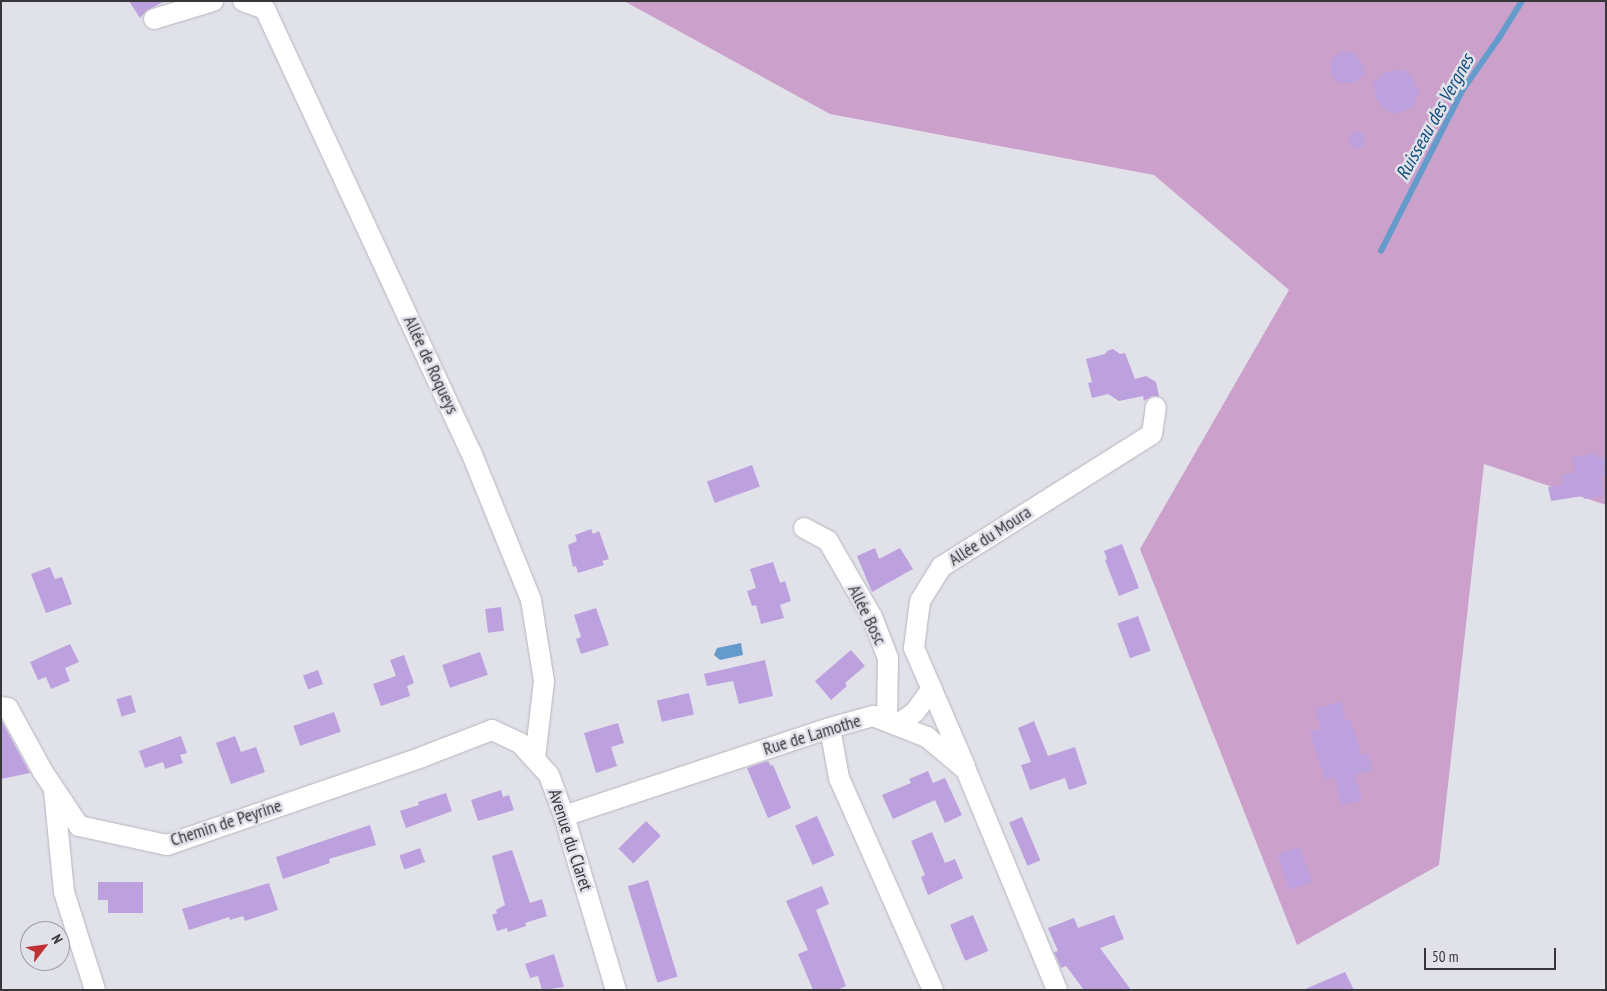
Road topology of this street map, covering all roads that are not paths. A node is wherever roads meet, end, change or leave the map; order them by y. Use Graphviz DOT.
graph roads {
  1 [pos="213,1"];
  2 [pos="242,1"];
  3 [pos="154,19"];
  4 [pos="1156,407"];
  5 [pos="804,528"];
  6 [pos="932,689"];
  7 [pos="1,707"];
  8 [pos="892,723"];
  9 [pos="830,728"];
  10 [pos="422,757"];
  11 [pos="535,759"];
  12 [pos="966,770"];
  13 [pos="54,787"];
  14 [pos="564,816"];
  15 [pos="95,990"];
  16 [pos="616,990"];
  17 [pos="933,990"];
  18 [pos="1057,990"];
  1 -- 3 [label="street"];
  2 -- 11 [label="street, Allée de Roqueys"];
  4 -- 6 [label="street, Allée du Moura"];
  5 -- 8 [label="street, Allée Bosc"];
  6 -- 8 [label="street"];
  6 -- 12 [label="street, Allée du Moura"];
  7 -- 13 [label="street, Chemin de Peyrine"];
  8 -- 9 [label="street, Rue de Lamothe"];
  8 -- 12 [label="street, Rue de Lamothe"];
  9 -- 14 [label="street, Rue de Lamothe"];
  9 -- 17 [label="street"];
  10 -- 11 [label="street, Avenue du Claret"];
  10 -- 13 [label="street, Chemin de Peyrine"];
  11 -- 14 [label="street, Avenue du Claret"];
  12 -- 18 [label="street, Rue de Lamothe"];
  13 -- 15 [label="street"];
  14 -- 16 [label="street, Avenue du Claret"];
}
